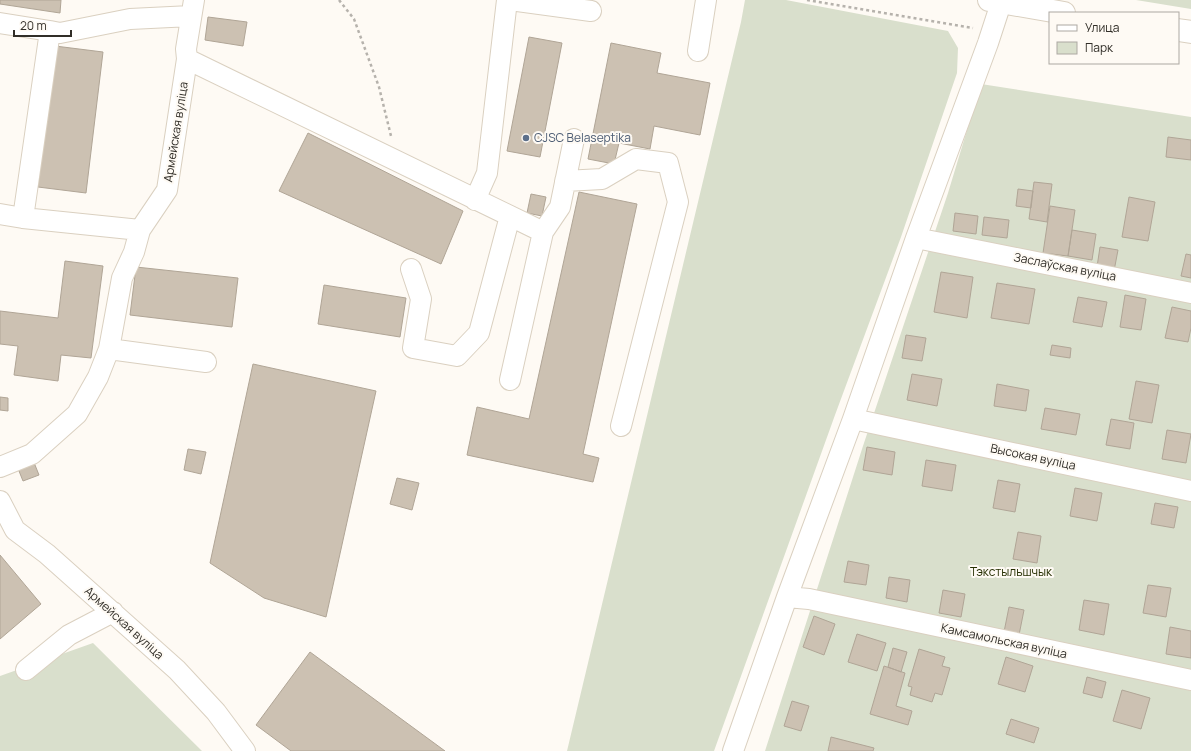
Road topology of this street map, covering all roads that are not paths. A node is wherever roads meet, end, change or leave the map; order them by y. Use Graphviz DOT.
graph roads {
  1 [pos="508,0"];
  2 [pos="706,0"];
  3 [pos="997,1"];
  4 [pos="192,8"];
  5 [pos="591,12"];
  6 [pos="1058,12"];
  7 [pos="0,23"];
  8 [pos="1179,30"];
  9 [pos="50,31"];
  10 [pos="1191,32"];
  11 [pos="698,51"];
  12 [pos="187,59"];
  13 [pos="574,139"];
  14 [pos="566,181"];
  15 [pos="475,200"];
  16 [pos="0,214"];
  17 [pos="510,216"];
  18 [pos="23,218"];
  19 [pos="140,230"];
  20 [pos="543,232"];
  21 [pos="916,238"];
  22 [pos="410,269"];
  23 [pos="1191,293"];
  24 [pos="109,349"];
  25 [pos="206,362"];
  26 [pos="510,380"];
  27 [pos="853,419"];
  28 [pos="621,426"];
  29 [pos="0,467"];
  30 [pos="1191,491"];
  31 [pos="0,501"];
  32 [pos="787,597"];
  33 [pos="113,612"];
  34 [pos="26,670"];
  35 [pos="1191,680"];
  36 [pos="245,751"];
  37 [pos="732,751"];
  1 -- 5 [label="street"];
  1 -- 15 [label="street"];
  2 -- 11 [label="street"];
  3 -- 6 [label="main road"];
  3 -- 21 [label="street"];
  4 -- 9 [label="street"];
  4 -- 12 [label="street, Армейская вуліца"];
  7 -- 9 [label="street"];
  8 -- 10 [label="main road"];
  9 -- 18 [label="street"];
  12 -- 15 [label="street"];
  12 -- 19 [label="street, Армейская вуліца"];
  13 -- 14 [label="street"];
  14 -- 20 [label="street"];
  14 -- 28 [label="street"];
  15 -- 17 [label="street"];
  16 -- 18 [label="street"];
  17 -- 20 [label="street"];
  17 -- 22 [label="street"];
  18 -- 19 [label="street"];
  19 -- 24 [label="street, Армейская вуліца"];
  20 -- 26 [label="street"];
  21 -- 23 [label="street, Заслаўская вуліца"];
  21 -- 27 [label="street"];
  24 -- 25 [label="street"];
  24 -- 29 [label="street, Армейская вуліца"];
  27 -- 30 [label="street, Высокая вуліца"];
  27 -- 32 [label="street"];
  31 -- 33 [label="street, Армейская вуліца"];
  32 -- 35 [label="street, Камсамольская вуліца"];
  32 -- 37 [label="street"];
  33 -- 34 [label="street"];
  33 -- 36 [label="street, Армейская вуліца"];
}
